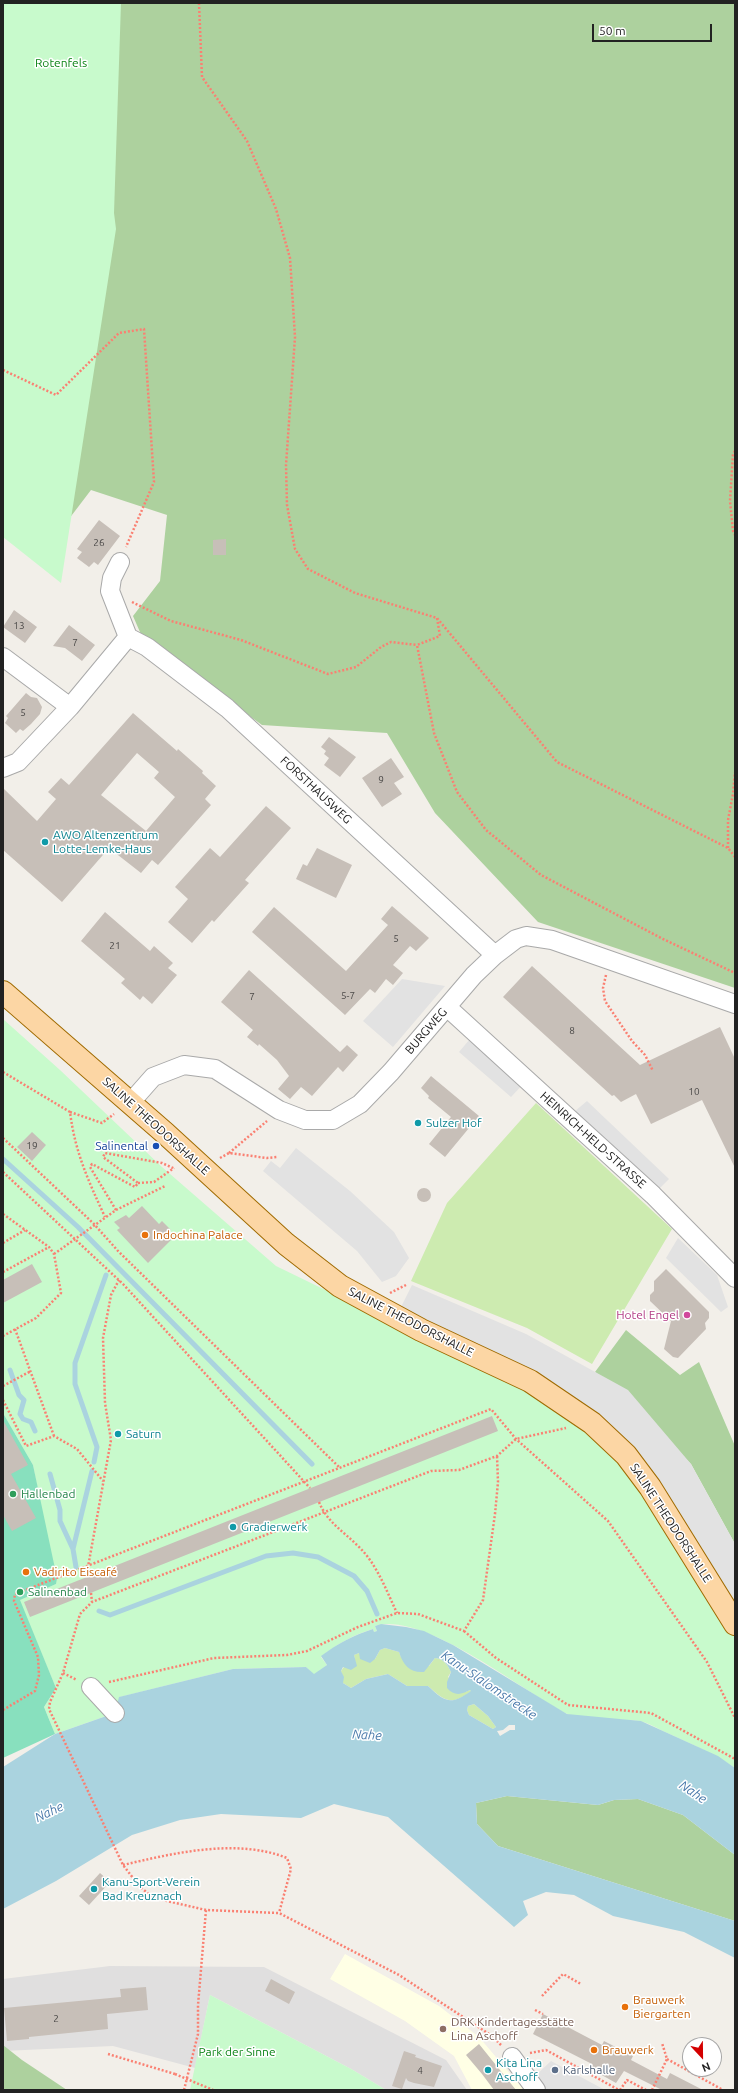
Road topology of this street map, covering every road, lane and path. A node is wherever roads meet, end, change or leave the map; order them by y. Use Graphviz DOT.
graph roads {
  1 [pos="200,3"];
  2 [pos="3,370"];
  3 [pos="735,451"];
  4 [pos="735,535"];
  5 [pos="120,562"];
  6 [pos="110,590"];
  7 [pos="437,618"];
  8 [pos="128,637"];
  9 [pos="417,645"];
  10 [pos="3,656"];
  11 [pos="70,707"];
  12 [pos="3,768"];
  13 [pos="735,772"];
  14 [pos="728,848"];
  15 [pos="735,857"];
  16 [pos="495,955"];
  17 [pos="609,959"];
  18 [pos="735,973"];
  19 [pos="3,992"];
  20 [pos="735,1004"];
  21 [pos="447,1007"];
  22 [pos="653,1071"];
  23 [pos="3,1072"];
  24 [pos="131,1102"];
  25 [pos="279,1110"];
  26 [pos="70,1112"];
  27 [pos="3,1138"];
  28 [pos="228,1154"];
  29 [pos="277,1157"];
  30 [pos="190,1167"];
  31 [pos="174,1168"];
  32 [pos="3,1172"];
  33 [pos="138,1183"];
  34 [pos="164,1186"];
  35 [pos="116,1210"];
  36 [pos="3,1214"];
  37 [pos="105,1217"];
  38 [pos="94,1224"];
  39 [pos="25,1230"];
  40 [pos="76,1239"];
  41 [pos="3,1243"];
  42 [pos="49,1247"];
  43 [pos="54,1254"];
  44 [pos="3,1272"];
  45 [pos="735,1278"];
  46 [pos="119,1280"];
  47 [pos="15,1329"];
  48 [pos="3,1336"];
  49 [pos="31,1371"];
  50 [pos="3,1386"];
  51 [pos="3,1400"];
  52 [pos="592,1423"];
  53 [pos="54,1436"];
  54 [pos="516,1439"];
  55 [pos="497,1456"];
  56 [pos="339,1467"];
  57 [pos="104,1481"];
  58 [pos="305,1481"];
  59 [pos="310,1488"];
  60 [pos="319,1502"];
  61 [pos="324,1514"];
  62 [pos="88,1566"];
  63 [pos="90,1576"];
  64 [pos="92,1593"];
  65 [pos="92,1602"];
  66 [pos="397,1613"];
  67 [pos="735,1624"];
  68 [pos="464,1632"];
  69 [pos="63,1672"];
  70 [pos="91,1687"];
  71 [pos="3,1710"];
  72 [pos="115,1713"];
  73 [pos="735,1718"];
  74 [pos="735,1759"];
  75 [pos="123,1865"];
  76 [pos="206,1910"];
  77 [pos="279,1913"];
  78 [pos="581,1984"];
  79 [pos="542,1996"];
  80 [pos="535,2010"];
  81 [pos="543,2014"];
  82 [pos="662,2043"];
  83 [pos="108,2054"];
  84 [pos="512,2057"];
  85 [pos="667,2059"];
  86 [pos="184,2090"];
  87 [pos="213,2090"];
  88 [pos="536,2090"];
  89 [pos="620,2090"];
  90 [pos="646,2090"];
  91 [pos="652,2090"];
  92 [pos="723,2090"];
  1 -- 7 [label="path"];
  2 -- 5 [label="path"];
  3 -- 4 [label="path"];
  5 -- 6 [label="street"];
  6 -- 8 [label="street"];
  6 -- 9 [label="path"];
  7 -- 9 [label="path"];
  7 -- 14 [label="path"];
  8 -- 11 [label="street"];
  8 -- 16 [label="street, FORSTHAUSWEG"];
  9 -- 18 [label="path"];
  10 -- 11 [label="street"];
  11 -- 12 [label="street"];
  13 -- 14 [label="path"];
  14 -- 15 [label="path"];
  16 -- 17 [label="street, BURGWEG"];
  16 -- 21 [label="street, BURGWEG"];
  17 -- 20 [label="street, BURGWEG"];
  17 -- 22 [label="path"];
  19 -- 24 [label="main road, SALINE THEODORSHALLE"];
  21 -- 25 [label="street, BURGWEG"];
  21 -- 45 [label="street, HEINRICH-HELD-STRASSE"];
  23 -- 26 [label="path"];
  24 -- 25 [label="street, BURGWEG"];
  24 -- 26 [label="path"];
  24 -- 30 [label="main road, SALINE THEODORSHALLE"];
  25 -- 28 [label="path"];
  26 -- 37 [label="path"];
  27 -- 38 [label="path"];
  28 -- 29 [label="path"];
  28 -- 30 [label="path"];
  30 -- 31 [label="path"];
  30 -- 52 [label="main road, SALINE THEODORSHALLE"];
  31 -- 33 [label="path"];
  31 -- 33 [label="path"];
  32 -- 40 [label="path"];
  33 -- 35 [label="path"];
  34 -- 35 [label="path"];
  35 -- 37 [label="path"];
  36 -- 39 [label="path"];
  37 -- 38 [label="path"];
  38 -- 40 [label="path"];
  38 -- 56 [label="path"];
  39 -- 41 [label="path"];
  39 -- 42 [label="path"];
  40 -- 43 [label="path"];
  40 -- 46 [label="path"];
  42 -- 43 [label="path"];
  42 -- 44 [label="path"];
  43 -- 47 [label="path"];
  46 -- 57 [label="path"];
  46 -- 58 [label="path"];
  47 -- 48 [label="path"];
  47 -- 49 [label="path"];
  49 -- 50 [label="path"];
  49 -- 53 [label="path"];
  51 -- 53 [label="path"];
  52 -- 54 [label="path"];
  52 -- 67 [label="main road, SALINE THEODORSHALLE"];
  53 -- 57 [label="path"];
  54 -- 55 [label="path"];
  54 -- 56 [label="path"];
  54 -- 73 [label="path"];
  55 -- 61 [label="path"];
  55 -- 68 [label="path"];
  56 -- 58 [label="path"];
  57 -- 62 [label="path"];
  58 -- 59 [label="path"];
  58 -- 62 [label="path"];
  60 -- 61 [label="path"];
  61 -- 65 [label="path"];
  61 -- 66 [label="path"];
  62 -- 63 [label="path"];
  62 -- 71 [label="path"];
  64 -- 65 [label="path"];
  65 -- 69 [label="path"];
  66 -- 68 [label="path"];
  66 -- 70 [label="path"];
  68 -- 74 [label="path"];
  69 -- 70 [label="path"];
  69 -- 75 [label="path"];
  70 -- 72 [label="street"];
  75 -- 76 [label="path"];
  75 -- 77 [label="path"];
  76 -- 77 [label="path"];
  76 -- 86 [label="path"];
  77 -- 84 [label="path"];
  78 -- 79 [label="path"];
  80 -- 81 [label="path"];
  82 -- 85 [label="path"];
  83 -- 87 [label="path, bridge"];
  84 -- 88 [label="street"];
  84 -- 89 [label="path"];
  85 -- 91 [label="path"];
  85 -- 92 [label="path"];
  89 -- 90 [label="path"];
}
